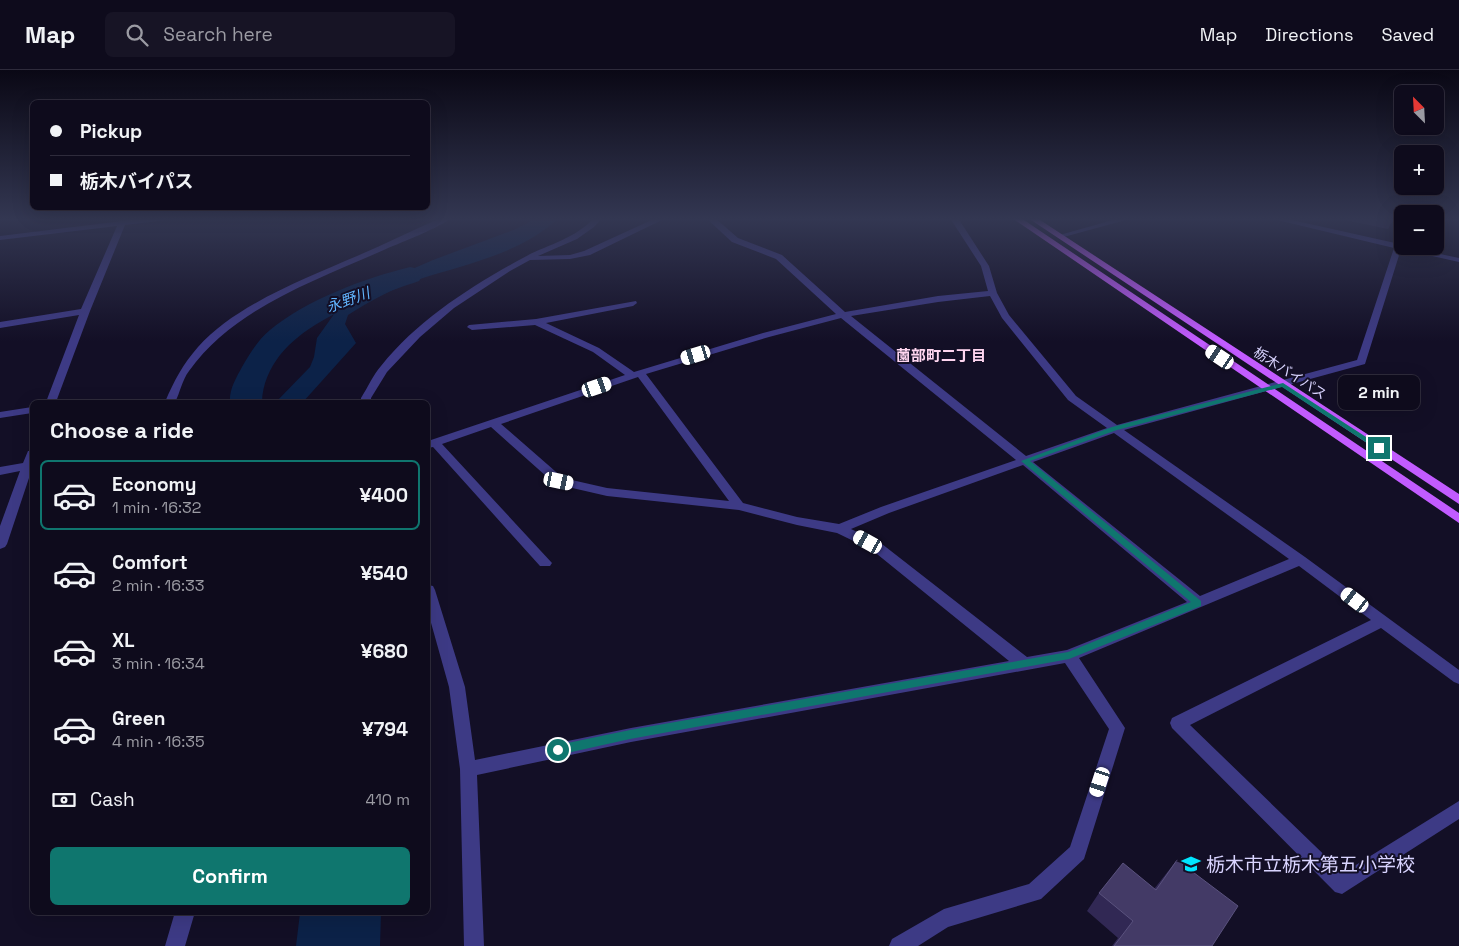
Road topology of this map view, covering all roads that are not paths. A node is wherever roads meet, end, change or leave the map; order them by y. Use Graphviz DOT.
graph roads {
  1 [pos="107,259"];
  2 [pos="357,259"];
  3 [pos="526,259"];
  4 [pos="781,259"];
  5 [pos="981,259"];
  6 [pos="1076,259"];
  7 [pos="1094,259"];
  8 [pos="1395,259"];
  9 [pos="993,293"];
  10 [pos="633,303"];
  11 [pos="85,311"];
  12 [pos="843,316"];
  13 [pos="536,322"];
  14 [pos="0,326"];
  15 [pos="472,326"];
  16 [pos="636,374"];
  17 [pos="1283,385"];
  18 [pos="1266,389"];
  19 [pos="52,400"];
  20 [pos="171,400"];
  21 [pos="367,400"];
  22 [pos="30,410"];
  23 [pos="0,416"];
  24 [pos="493,423"];
  25 [pos="1114,429"];
  26 [pos="431,444"];
  27 [pos="30,459"];
  28 [pos="1025,461"];
  29 [pos="30,462"];
  30 [pos="0,471"];
  31 [pos="1459,500"];
  32 [pos="739,506"];
  33 [pos="1457,516"];
  34 [pos="840,529"];
  35 [pos="0,544"];
  36 [pos="1300,560"];
  37 [pos="545,563"];
  38 [pos="430,597"];
  39 [pos="1198,603"];
  40 [pos="1382,621"];
  41 [pos="1069,656"];
  42 [pos="1024,664"];
  43 [pos="1459,678"];
  44 [pos="468,769"];
  45 [pos="1459,809"];
  46 [pos="184,915"];
  47 [pos="175,946"];
  48 [pos="474,946"];
  49 [pos="900,946"];
  1 -- 11 [label="street"];
  2 -- 20 [label="street"];
  3 -- 21 [label="street"];
  4 -- 12 [label="street"];
  5 -- 9 [label="street"];
  6 -- 18 [label="main road, 栃木バイパス"];
  7 -- 17 [label="main road, 栃木バイパス"];
  8 -- 17 [label="street"];
  9 -- 12 [label="street"];
  9 -- 25 [label="street"];
  10 -- 13 [label="street"];
  11 -- 14 [label="street"];
  11 -- 19 [label="street"];
  12 -- 16 [label="street"];
  12 -- 28 [label="street"];
  13 -- 15 [label="street"];
  13 -- 16 [label="street"];
  16 -- 24 [label="street"];
  16 -- 32 [label="street"];
  17 -- 18 [label="street"];
  17 -- 31 [label="main road, 栃木バイパス"];
  18 -- 25 [label="street"];
  18 -- 33 [label="main road, 栃木バイパス"];
  22 -- 23 [label="street"];
  24 -- 26 [label="street"];
  24 -- 32 [label="street"];
  25 -- 28 [label="street"];
  25 -- 36 [label="street"];
  26 -- 37 [label="street"];
  27 -- 30 [label="street"];
  28 -- 34 [label="street"];
  28 -- 39 [label="street"];
  29 -- 35 [label="street"];
  32 -- 34 [label="street"];
  34 -- 42 [label="street"];
  36 -- 39 [label="street"];
  36 -- 40 [label="street"];
  38 -- 44 [label="street"];
  39 -- 41 [label="street"];
  40 -- 43 [label="street"];
  40 -- 45 [label="street"];
  41 -- 42 [label="street"];
  41 -- 49 [label="street"];
  42 -- 44 [label="street"];
  44 -- 48 [label="street"];
  46 -- 47 [label="street"];
}
